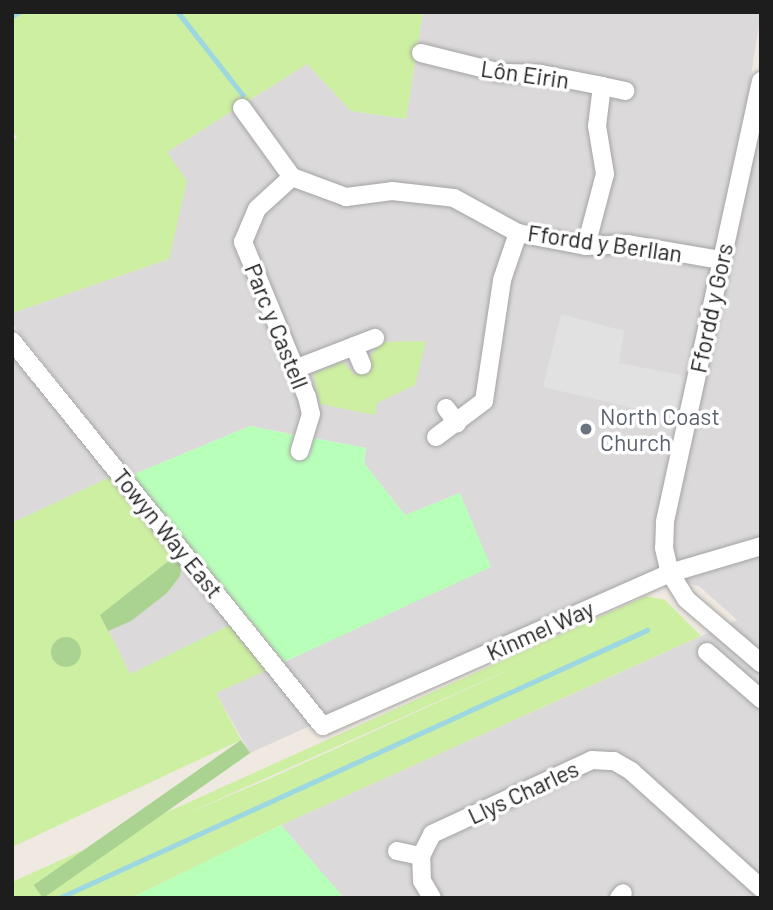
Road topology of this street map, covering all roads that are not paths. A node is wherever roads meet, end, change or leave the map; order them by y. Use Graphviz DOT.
graph roads {
  1 [pos="421,54"];
  2 [pos="761,81"];
  3 [pos="602,86"];
  4 [pos="625,91"];
  5 [pos="243,108"];
  6 [pos="292,177"];
  7 [pos="519,233"];
  8 [pos="586,246"];
  9 [pos="720,260"];
  10 [pos="375,338"];
  11 [pos="12,341"];
  12 [pos="354,346"];
  13 [pos="362,365"];
  14 [pos="295,369"];
  15 [pos="436,437"];
  16 [pos="300,451"];
  17 [pos="761,546"];
  18 [pos="670,573"];
  19 [pos="707,652"];
  20 [pos="761,663"];
  21 [pos="761,699"];
  22 [pos="323,726"];
  23 [pos="397,851"];
  24 [pos="421,856"];
  25 [pos="761,888"];
  26 [pos="432,898"];
  1 -- 3 [label="street, Lôn Eirin"];
  2 -- 9 [label="street, Ffordd y Gors"];
  3 -- 4 [label="street, Lôn Eirin"];
  3 -- 8 [label="street, Lôn Eirin"];
  5 -- 6 [label="street"];
  6 -- 7 [label="street, Ffordd y Berllan"];
  6 -- 14 [label="street, Parc y Castell"];
  7 -- 8 [label="street, Ffordd y Berllan"];
  7 -- 15 [label="street"];
  8 -- 9 [label="street, Ffordd y Berllan"];
  9 -- 18 [label="street, Ffordd y Gors"];
  10 -- 12 [label="street"];
  11 -- 22 [label="street, Towyn Way East"];
  12 -- 13 [label="street"];
  12 -- 14 [label="street"];
  14 -- 16 [label="street, Parc y Castell"];
  17 -- 18 [label="street, Kinmel Way"];
  18 -- 20 [label="street, Ffordd y Gors"];
  18 -- 22 [label="street, Kinmel Way"];
  19 -- 21 [label="street"];
  23 -- 24 [label="street"];
  24 -- 25 [label="street, Llys Charles"];
  24 -- 26 [label="street"];
}
